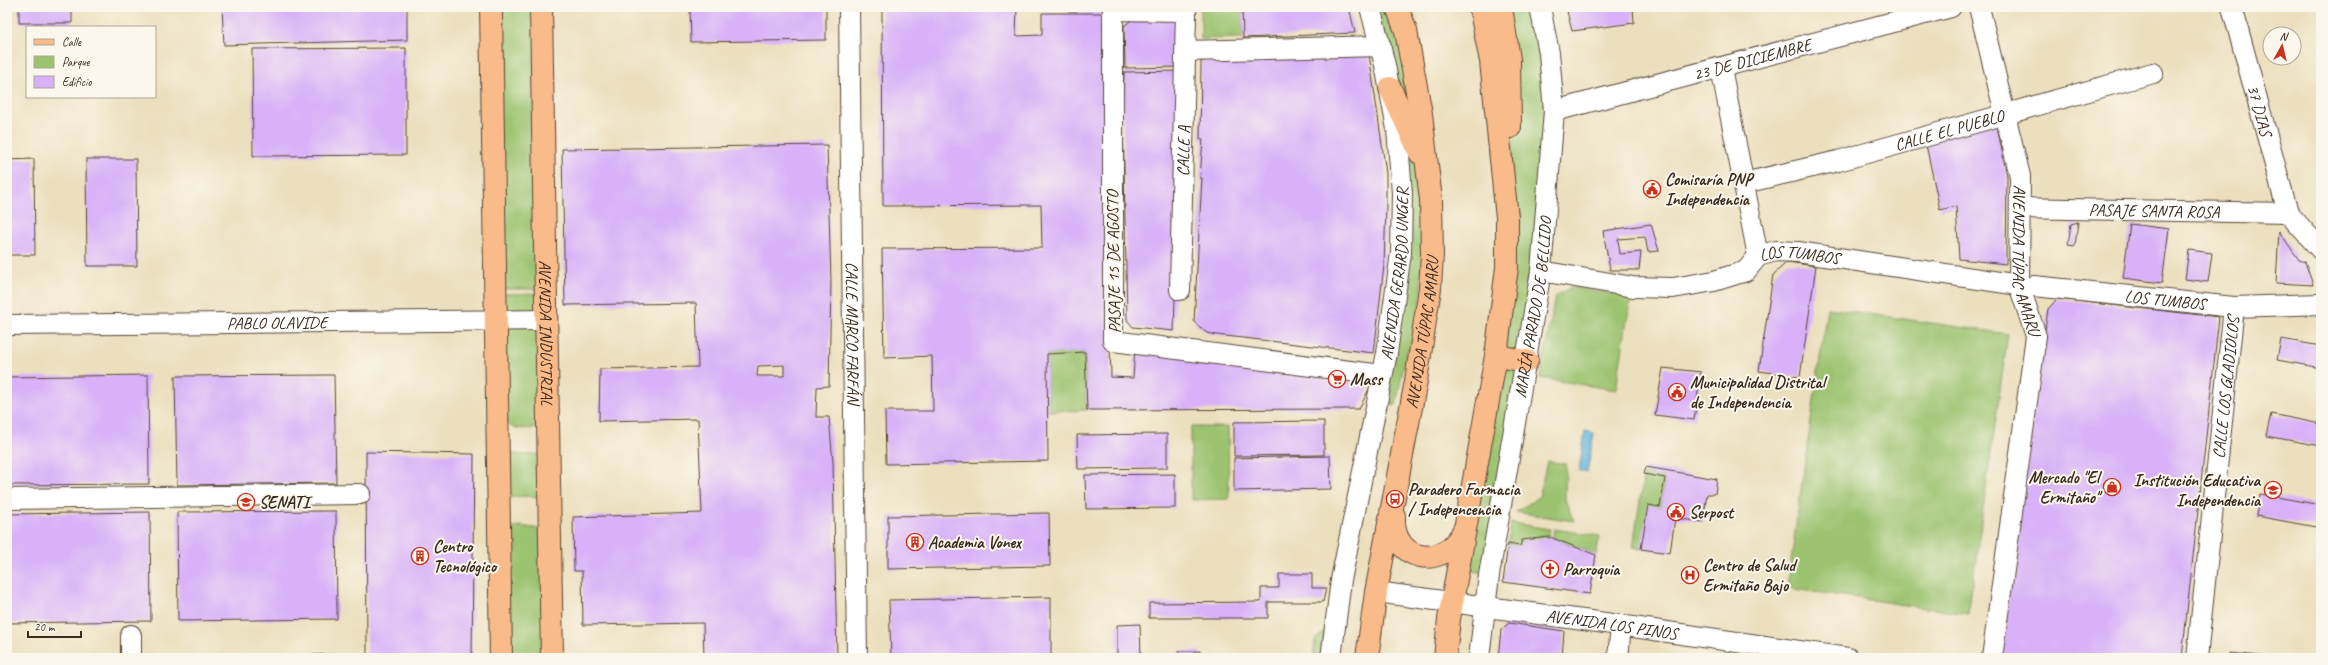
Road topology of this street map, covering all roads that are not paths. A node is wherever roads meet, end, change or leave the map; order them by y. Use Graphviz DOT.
graph roads {
  1 [pos="491,7"];
  2 [pos="541,7"];
  3 [pos="849,7"];
  4 [pos="1370,7"];
  5 [pos="1397,7"];
  6 [pos="1480,7"];
  7 [pos="1501,7"];
  8 [pos="1540,7"];
  9 [pos="1951,7"];
  10 [pos="1979,7"];
  11 [pos="2232,7"];
  12 [pos="1186,11"];
  13 [pos="1380,46"];
  14 [pos="1186,51"];
  15 [pos="1722,68"];
  16 [pos="2153,73"];
  17 [pos="1390,88"];
  18 [pos="1554,111"];
  19 [pos="2006,115"];
  20 [pos="1429,173"];
  21 [pos="1744,183"];
  22 [pos="2020,208"];
  23 [pos="2288,213"];
  24 [pos="1507,218"];
  25 [pos="2321,250"];
  26 [pos="1758,256"];
  27 [pos="1541,271"];
  28 [pos="2027,285"];
  29 [pos="1180,290"];
  30 [pos="2321,304"];
  31 [pos="2234,307"];
  32 [pos="495,320"];
  33 [pos="547,320"];
  34 [pos="7,325"];
  35 [pos="1496,356"];
  36 [pos="1527,361"];
  37 [pos="1382,375"];
  38 [pos="360,494"];
  39 [pos="7,499"];
  40 [pos="1395,499"];
  41 [pos="1466,522"];
  42 [pos="1376,592"];
  43 [pos="1452,602"];
  44 [pos="1485,606"];
  45 [pos="1621,625"];
  46 [pos="131,635"];
  47 [pos="131,658"];
  48 [pos="501,658"];
  49 [pos="552,658"];
  50 [pos="857,658"];
  51 [pos="1331,658"];
  52 [pos="1367,658"];
  53 [pos="1445,658"];
  54 [pos="1479,658"];
  55 [pos="1618,658"];
  56 [pos="1848,658"];
  57 [pos="1992,658"];
  58 [pos="2197,658"];
  1 -- 32 [label="main road"];
  2 -- 33 [label="main road, AVENIDA INDUSTRIAL"];
  3 -- 50 [label="street, CALLE MARCO FARFÁN"];
  4 -- 13 [label="street, AVENIDA GERARDO UNGER"];
  5 -- 20 [label="main road, AVENIDA TÚPAC AMARU"];
  6 -- 24 [label="main road"];
  7 -- 24 [label="main road"];
  8 -- 18 [label="street, MARÍA PARADO DE BELLIDO"];
  9 -- 15 [label="street, 23 DE DICIEMBRE"];
  10 -- 19 [label="street, AVENIDA TÚPAC AMARU"];
  11 -- 23 [label="street, 37 DIAS"];
  12 -- 14 [label="street, CALLE A"];
  12 -- 37 [label="street, PASAJE 15 DE AGOSTO"];
  13 -- 14 [label="street"];
  13 -- 17 [label="street, AVENIDA GERARDO UNGER"];
  14 -- 29 [label="street, CALLE A"];
  15 -- 18 [label="street, 23 DE DICIEMBRE"];
  15 -- 21 [label="street"];
  16 -- 19 [label="street, CALLE EL PUEBLO"];
  17 -- 20 [label="main road"];
  17 -- 37 [label="street, AVENIDA GERARDO UNGER"];
  18 -- 27 [label="street, MARÍA PARADO DE BELLIDO"];
  19 -- 21 [label="street, CALLE EL PUEBLO"];
  19 -- 22 [label="street, AVENIDA TÚPAC AMARU"];
  20 -- 40 [label="main road, AVENIDA TÚPAC AMARU"];
  21 -- 26 [label="street"];
  22 -- 23 [label="street, PASAJE SANTA ROSA"];
  22 -- 28 [label="street, AVENIDA TÚPAC AMARU"];
  23 -- 25 [label="street"];
  24 -- 35 [label="main road"];
  26 -- 27 [label="street, LOS TUMBOS"];
  26 -- 28 [label="street, LOS TUMBOS"];
  27 -- 36 [label="street, MARÍA PARADO DE BELLIDO"];
  28 -- 31 [label="street, LOS TUMBOS"];
  28 -- 57 [label="street, AVENIDA TÚPAC AMARU"];
  30 -- 31 [label="street, LOS TUMBOS"];
  31 -- 58 [label="street, CALLE LOS GLADIOLOS"];
  32 -- 33 [label="street, PABLO OLAVIDE"];
  32 -- 34 [label="street, PABLO OLAVIDE"];
  32 -- 48 [label="main road"];
  33 -- 49 [label="main road, AVENIDA INDUSTRIAL"];
  35 -- 36 [label="main road"];
  35 -- 41 [label="main road"];
  36 -- 44 [label="street, MARÍA PARADO DE BELLIDO"];
  37 -- 51 [label="street, AVENIDA GERARDO UNGER"];
  38 -- 39 [label="street"];
  40 -- 41 [label="main road"];
  40 -- 42 [label="main road, AVENIDA TÚPAC AMARU"];
  41 -- 43 [label="main road"];
  42 -- 43 [label="street, AVENIDA LOS PINOS"];
  42 -- 52 [label="main road, AVENIDA TÚPAC AMARU"];
  43 -- 44 [label="street, AVENIDA LOS PINOS"];
  43 -- 53 [label="main road"];
  44 -- 45 [label="street, AVENIDA LOS PINOS"];
  44 -- 54 [label="street, MARÍA PARADO DE BELLIDO"];
  45 -- 55 [label="street"];
  45 -- 56 [label="street, AVENIDA LOS PINOS"];
  46 -- 47 [label="street"];
}
